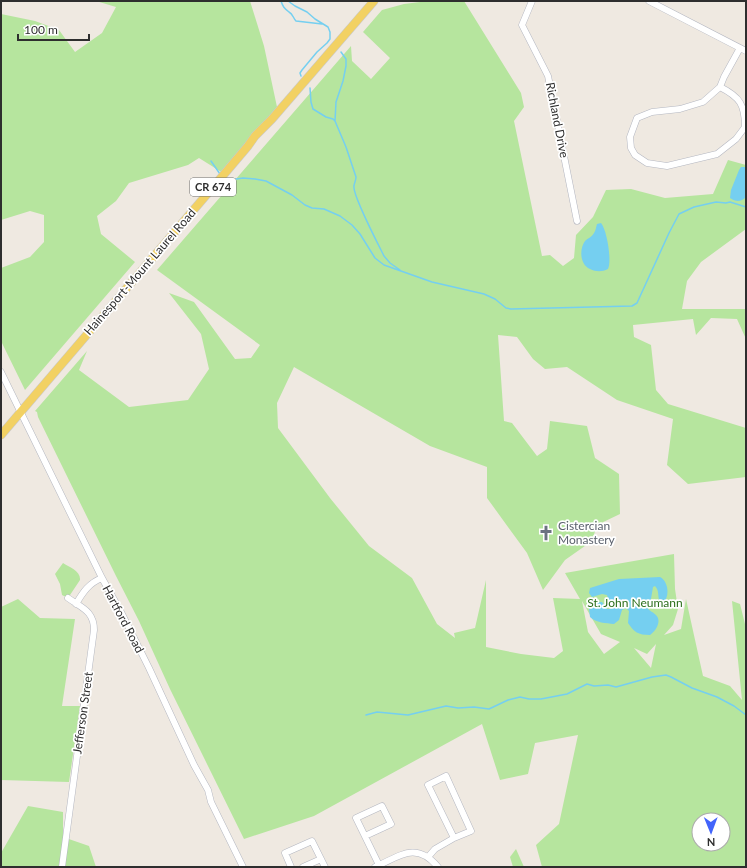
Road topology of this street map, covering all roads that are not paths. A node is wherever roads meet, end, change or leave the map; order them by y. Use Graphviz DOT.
graph roads {
  1 [pos="374,1"];
  2 [pos="532,1"];
  3 [pos="649,1"];
  4 [pos="740,48"];
  5 [pos="746,51"];
  6 [pos="720,87"];
  7 [pos="577,221"];
  8 [pos="1,372"];
  9 [pos="21,412"];
  10 [pos="1,434"];
  11 [pos="102,578"];
  12 [pos="68,598"];
  13 [pos="76,604"];
  14 [pos="365,836"];
  15 [pos="454,838"];
  16 [pos="428,857"];
  17 [pos="321,859"];
  18 [pos="377,866"];
  19 [pos="62,867"];
  20 [pos="243,867"];
  21 [pos="291,867"];
  22 [pos="303,867"];
  23 [pos="325,867"];
  24 [pos="438,867"];
  1 -- 9 [label="main road, Hainesport-Mount Laurel Road / CR 674"];
  2 -- 7 [label="street, Richland Drive"];
  3 -- 4 [label="street"];
  4 -- 5 [label="street"];
  4 -- 6 [label="street"];
  6 -- 6 [label="street"];
  8 -- 9 [label="street, Hartford Road"];
  9 -- 10 [label="main road, Hainesport-Mount Laurel Road / CR 674"];
  9 -- 11 [label="street, Hartford Road"];
  11 -- 13 [label="street"];
  11 -- 20 [label="street, Hartford Road"];
  12 -- 13 [label="street, Jefferson Street"];
  13 -- 19 [label="street, Jefferson Street"];
  14 -- 14 [label="street"];
  14 -- 18 [label="street"];
  15 -- 15 [label="street"];
  15 -- 16 [label="street"];
  16 -- 18 [label="street"];
  16 -- 24 [label="street"];
  17 -- 21 [label="street"];
  17 -- 22 [label="street"];
  17 -- 23 [label="street"];
}
